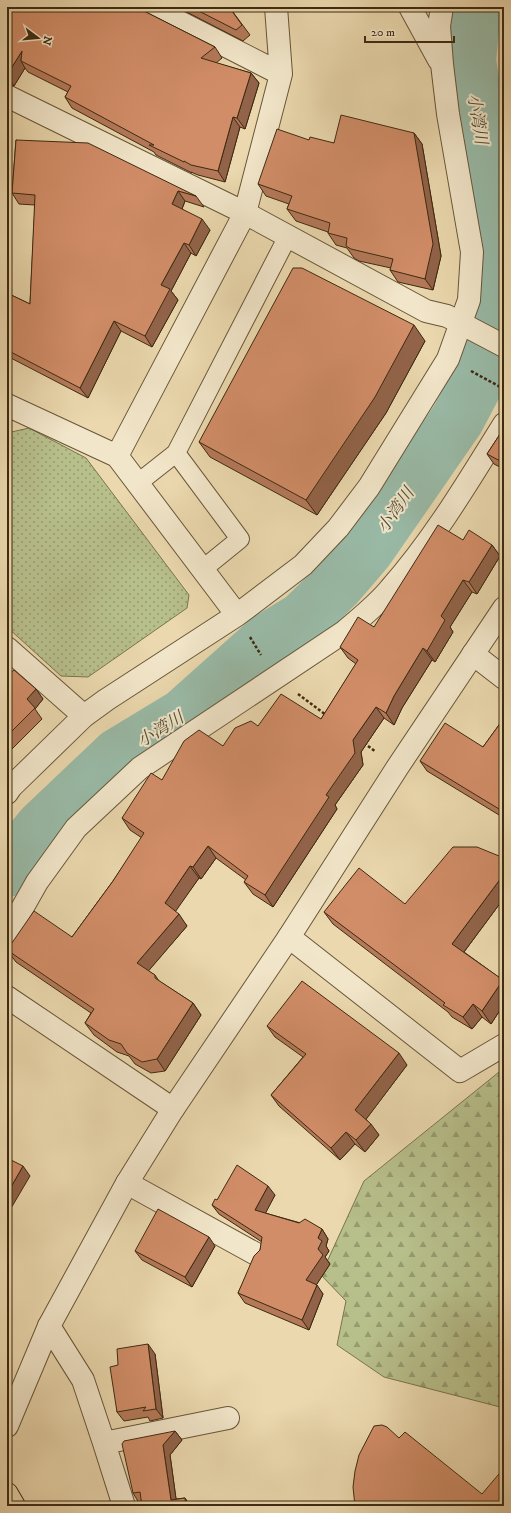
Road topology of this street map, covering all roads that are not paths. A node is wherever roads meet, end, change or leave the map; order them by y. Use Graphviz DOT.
graph roads {
  1 [pos="150,7"];
  2 [pos="276,7"];
  3 [pos="410,7"];
  4 [pos="442,7"];
  5 [pos="442,64"];
  6 [pos="281,74"];
  7 [pos="7,96"];
  8 [pos="245,213"];
  9 [pos="288,236"];
  10 [pos="462,323"];
  11 [pos="504,346"];
  12 [pos="7,405"];
  13 [pos="504,424"];
  14 [pos="176,453"];
  15 [pos="117,456"];
  16 [pos="138,483"];
  17 [pos="203,569"];
  18 [pos="504,608"];
  19 [pos="242,623"];
  20 [pos="7,648"];
  21 [pos="473,654"];
  22 [pos="504,678"];
  23 [pos="84,716"];
  24 [pos="7,793"];
  25 [pos="7,935"];
  26 [pos="289,937"];
  27 [pos="7,997"];
  28 [pos="504,1045"];
  29 [pos="173,1109"];
  30 [pos="127,1183"];
  31 [pos="256,1254"];
  32 [pos="49,1326"];
  33 [pos="9,1410"];
  34 [pos="228,1418"];
  35 [pos="104,1443"];
  36 [pos="7,1494"];
  37 [pos="14,1506"];
  38 [pos="124,1506"];
  1 -- 6 [label="street"];
  2 -- 6 [label="street"];
  3 -- 5 [label="street"];
  4 -- 5 [label="street"];
  5 -- 10 [label="street"];
  6 -- 8 [label="street"];
  7 -- 8 [label="street"];
  8 -- 9 [label="street"];
  8 -- 15 [label="street"];
  9 -- 10 [label="street"];
  9 -- 14 [label="lane"];
  10 -- 11 [label="street"];
  10 -- 19 [label="street"];
  12 -- 15 [label="street"];
  13 -- 25 [label="street"];
  14 -- 16 [label="lane"];
  14 -- 17 [label="lane"];
  15 -- 16 [label="street"];
  16 -- 17 [label="street"];
  17 -- 19 [label="street"];
  18 -- 21 [label="street"];
  19 -- 23 [label="street"];
  20 -- 23 [label="street"];
  21 -- 22 [label="street"];
  21 -- 26 [label="street"];
  23 -- 24 [label="street"];
  26 -- 28 [label="street"];
  26 -- 29 [label="street"];
  27 -- 29 [label="street"];
  29 -- 30 [label="street"];
  30 -- 31 [label="street"];
  30 -- 32 [label="street"];
  32 -- 33 [label="street"];
  32 -- 35 [label="street"];
  34 -- 35 [label="street"];
  35 -- 38 [label="street"];
  36 -- 37 [label="highway"];
}
